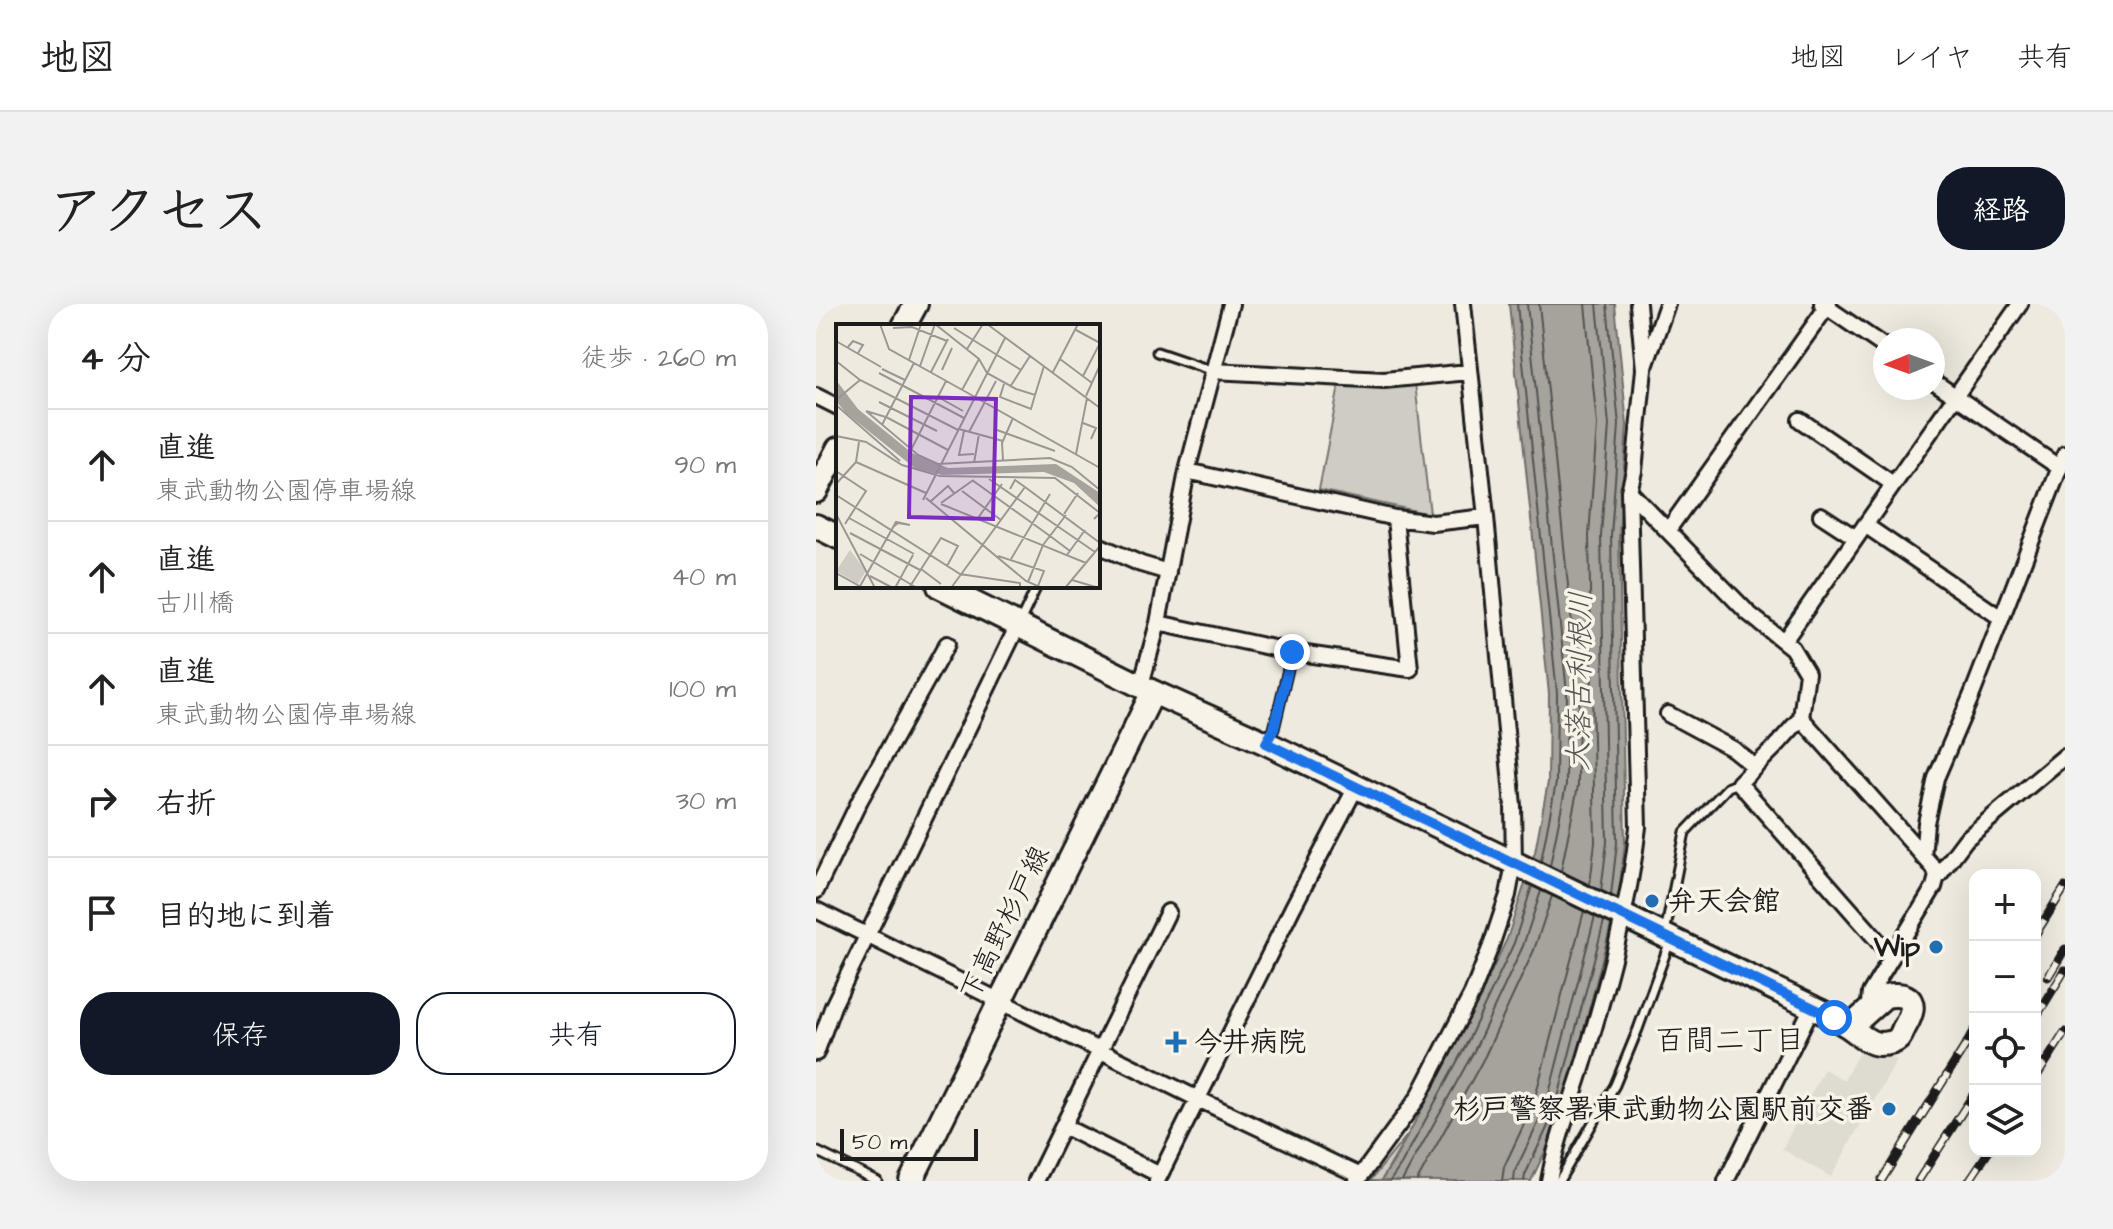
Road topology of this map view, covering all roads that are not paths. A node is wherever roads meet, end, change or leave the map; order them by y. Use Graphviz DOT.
graph roads {
  1 [pos="916,304"];
  2 [pos="1231,304"];
  3 [pos="1463,304"];
  4 [pos="1638,304"];
  5 [pos="1667,304"];
  6 [pos="2020,304"];
  7 [pos="1826,305"];
  8 [pos="905,324"];
  9 [pos="1873,338"];
  10 [pos="1157,352"];
  11 [pos="1644,369"];
  12 [pos="1213,371"];
  13 [pos="1469,372"];
  14 [pos="1945,389"];
  15 [pos="816,396"];
  16 [pos="1955,396"];
  17 [pos="836,406"];
  18 [pos="1800,420"];
  19 [pos="836,453"];
  20 [pos="2063,465"];
  21 [pos="1187,471"];
  22 [pos="1893,484"];
  23 [pos="816,491"];
  24 [pos="1629,491"];
  25 [pos="1821,515"];
  26 [pos="1486,517"];
  27 [pos="1395,518"];
  28 [pos="1865,525"];
  29 [pos="816,526"];
  30 [pos="1668,530"];
  31 [pos="836,536"];
  32 [pos="1856,538"];
  33 [pos="1100,546"];
  34 [pos="1168,572"];
  35 [pos="943,588"];
  36 [pos="1036,588"];
  37 [pos="2001,618"];
  38 [pos="1158,623"];
  39 [pos="1018,625"];
  40 [pos="1784,641"];
  41 [pos="947,644"];
  42 [pos="1292,652"];
  43 [pos="1147,688"];
  44 [pos="1668,714"];
  45 [pos="1801,718"];
  46 [pos="1266,743"];
  47 [pos="2065,756"];
  48 [pos="1754,766"];
  49 [pos="1739,783"];
  50 [pos="1356,787"];
  51 [pos="1923,857"];
  52 [pos="1518,865"];
  53 [pos="1937,876"];
  54 [pos="816,891"];
  55 [pos="816,910"];
  56 [pos="1168,912"];
  57 [pos="1622,916"];
  58 [pos="868,936"];
  59 [pos="1667,937"];
  60 [pos="1890,960"];
  61 [pos="1896,994"];
  62 [pos="1001,1000"];
  63 [pos="1812,1007"];
  64 [pos="1846,1025"];
  65 [pos="1874,1030"];
  66 [pos="1100,1050"];
  67 [pos="816,1053"];
  68 [pos="1198,1099"];
  69 [pos="1063,1126"];
  70 [pos="816,1151"];
  71 [pos="1158,1178"];
  72 [pos="1359,1179"];
  73 [pos="877,1181"];
  74 [pos="911,1181"];
  75 [pos="1036,1181"];
  76 [pos="1549,1181"];
  77 [pos="1559,1181"];
  78 [pos="1726,1181"];
  1 -- 8 [label="main road"];
  2 -- 12 [label="street"];
  3 -- 13 [label="street"];
  4 -- 11 [label="street"];
  5 -- 11 [label="street"];
  6 -- 16 [label="street"];
  7 -- 9 [label="street"];
  7 -- 30 [label="street"];
  10 -- 12 [label="lane"];
  11 -- 24 [label="street"];
  12 -- 13 [label="street"];
  12 -- 21 [label="street"];
  13 -- 26 [label="street"];
  14 -- 16 [label="street"];
  15 -- 17 [label="street"];
  16 -- 20 [label="street"];
  16 -- 22 [label="street"];
  18 -- 22 [label="street"];
  19 -- 23 [label="main road"];
  20 -- 37 [label="street"];
  21 -- 27 [label="street"];
  21 -- 34 [label="street"];
  22 -- 28 [label="street"];
  24 -- 30 [label="street"];
  24 -- 57 [label="street"];
  25 -- 32 [label="street"];
  26 -- 27 [label="street"];
  26 -- 52 [label="street"];
  27 -- 42 [label="street"];
  28 -- 32 [label="street"];
  28 -- 37 [label="street"];
  29 -- 31 [label="main road"];
  30 -- 40 [label="street"];
  32 -- 40 [label="street"];
  33 -- 34 [label="street"];
  34 -- 38 [label="street"];
  35 -- 39 [label="main road"];
  36 -- 39 [label="lane"];
  37 -- 51 [label="street"];
  38 -- 42 [label="street"];
  38 -- 43 [label="street"];
  39 -- 43 [label="main road"];
  39 -- 58 [label="street"];
  40 -- 45 [label="street"];
  41 -- 54 [label="street"];
  42 -- 46 [label="lane"];
  43 -- 46 [label="main road"];
  43 -- 62 [label="main road, 下高野杉戸線"];
  44 -- 48 [label="street"];
  45 -- 48 [label="street"];
  45 -- 51 [label="street"];
  46 -- 50 [label="main road"];
  47 -- 53 [label="street"];
  48 -- 49 [label="street"];
  49 -- 59 [label="lane"];
  49 -- 60 [label="street"];
  50 -- 52 [label="main road"];
  50 -- 68 [label="street"];
  51 -- 53 [label="street"];
  52 -- 57 [label="main road"];
  52 -- 72 [label="street"];
  53 -- 60 [label="street"];
  55 -- 58 [label="street"];
  56 -- 66 [label="street"];
  57 -- 59 [label="main road"];
  57 -- 76 [label="street"];
  58 -- 62 [label="street"];
  58 -- 67 [label="street"];
  59 -- 63 [label="main road"];
  59 -- 77 [label="lane"];
  60 -- 61 [label="street"];
  60 -- 65 [label="street"];
  61 -- 65 [label="main road"];
  61 -- 65 [label="main road"];
  62 -- 66 [label="street"];
  62 -- 74 [label="main road, 下高野杉戸線"];
  63 -- 64 [label="main road"];
  63 -- 78 [label="street"];
  64 -- 65 [label="main road"];
  64 -- 65 [label="main road"];
  66 -- 68 [label="street"];
  66 -- 69 [label="street"];
  68 -- 71 [label="street"];
  68 -- 72 [label="street"];
  69 -- 71 [label="street"];
  69 -- 75 [label="street"];
  70 -- 73 [label="lane"];
}
